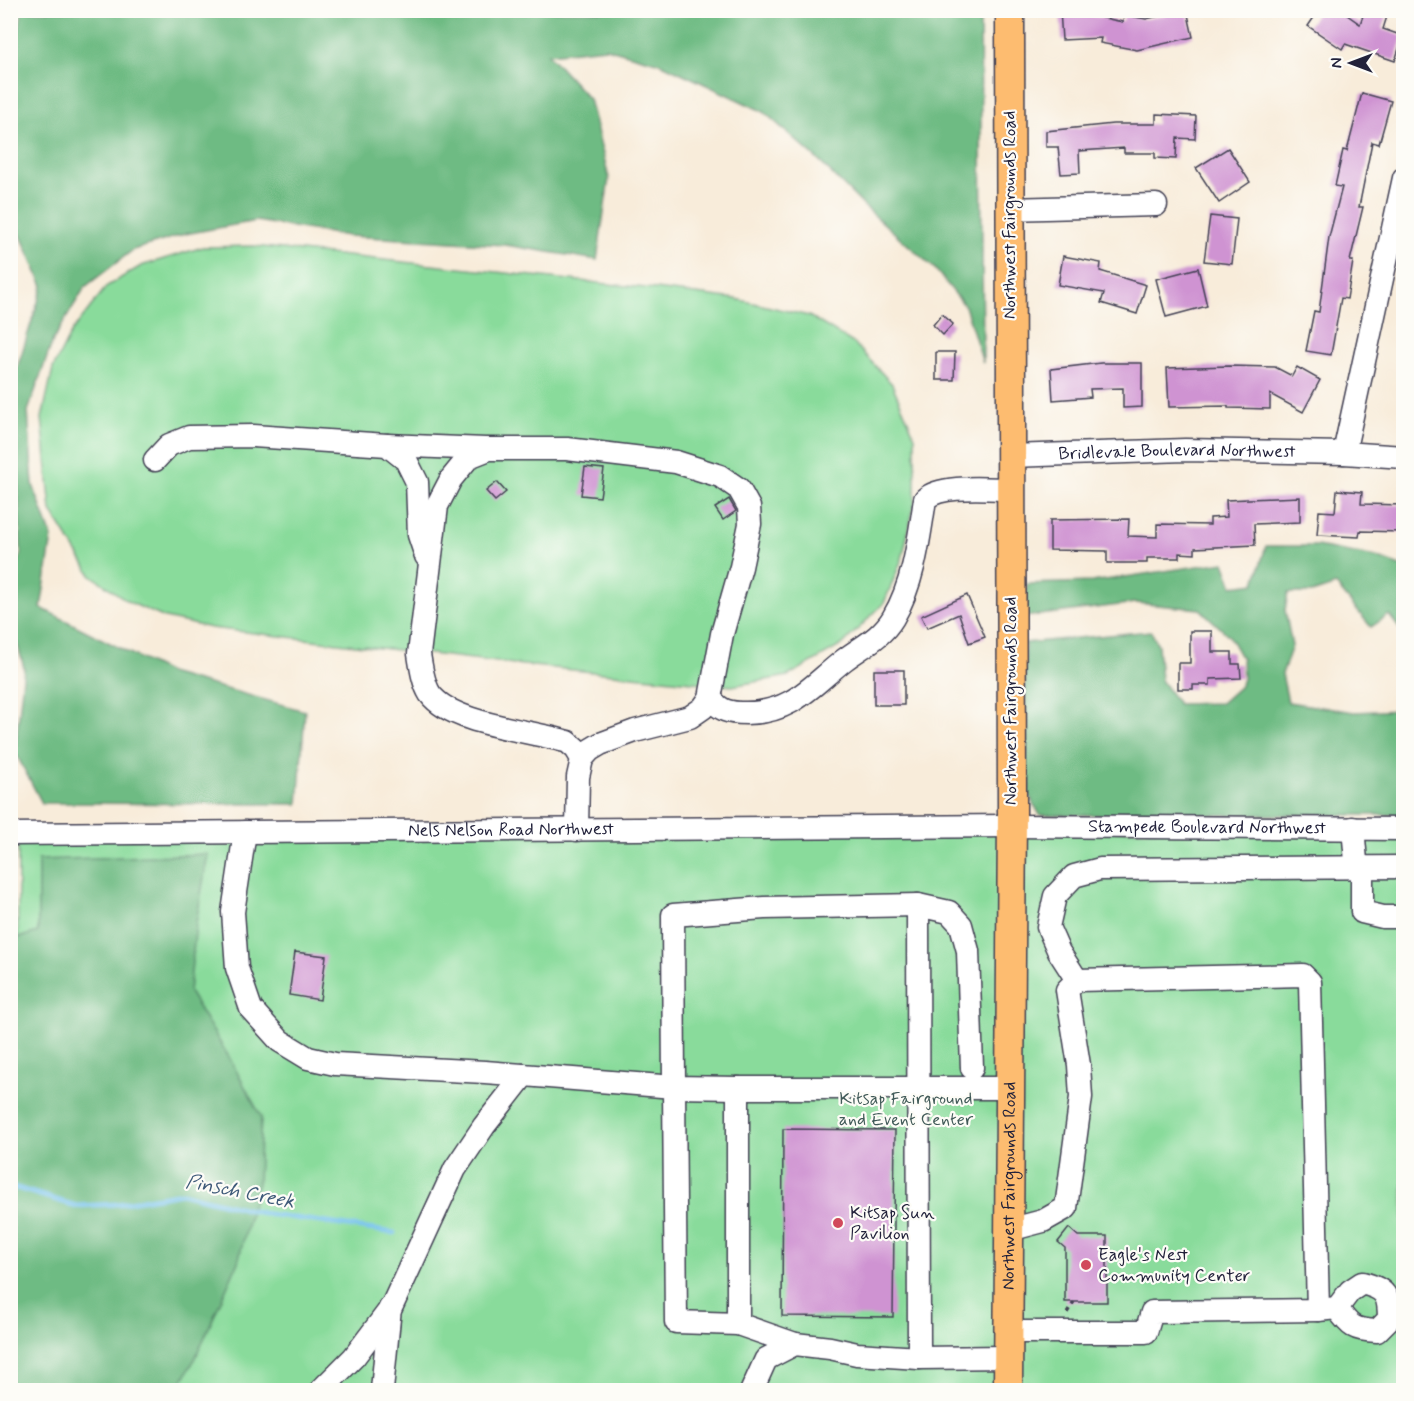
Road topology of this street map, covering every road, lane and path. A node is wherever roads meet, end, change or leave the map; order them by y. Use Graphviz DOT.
graph roads {
  1 [pos="1010,10"];
  2 [pos="1404,178"];
  3 [pos="1156,205"];
  4 [pos="1009,209"];
  5 [pos="387,445"];
  6 [pos="489,449"];
  7 [pos="1344,453"];
  8 [pos="1011,456"];
  9 [pos="1404,457"];
  10 [pos="155,459"];
  11 [pos="1011,489"];
  12 [pos="429,566"];
  13 [pos="710,698"];
  14 [pos="582,759"];
  15 [pos="1011,826"];
  16 [pos="1353,828"];
  17 [pos="1404,829"];
  18 [pos="577,830"];
  19 [pos="245,832"];
  20 [pos="10,834"];
  21 [pos="1362,867"];
  22 [pos="1404,867"];
  23 [pos="918,905"];
  24 [pos="1404,917"];
  25 [pos="1077,980"];
  26 [pos="972,1068"];
  27 [pos="524,1075"];
  28 [pos="674,1086"];
  29 [pos="738,1088"];
  30 [pos="919,1088"];
  31 [pos="1009,1088"];
  32 [pos="1009,1230"];
  33 [pos="390,1308"];
  34 [pos="738,1324"];
  35 [pos="795,1344"];
  36 [pos="1008,1344"];
  37 [pos="919,1358"];
  38 [pos="321,1390"];
  39 [pos="382,1390"];
  40 [pos="752,1390"];
  41 [pos="1008,1390"];
  1 -- 4 [label="main road, Northwest Fairgrounds Road"];
  2 -- 7 [label="street"];
  3 -- 4 [label="street"];
  4 -- 8 [label="main road, Northwest Fairgrounds Road"];
  5 -- 6 [label="street"];
  5 -- 10 [label="street"];
  5 -- 12 [label="street"];
  6 -- 12 [label="street"];
  6 -- 13 [label="street"];
  7 -- 8 [label="street, Bridlevale Boulevard Northwest"];
  7 -- 9 [label="street, Bridlevale Boulevard Northwest"];
  8 -- 11 [label="main road, Northwest Fairgrounds Road"];
  11 -- 13 [label="street"];
  11 -- 15 [label="main road, Northwest Fairgrounds Road"];
  12 -- 14 [label="street"];
  13 -- 14 [label="street"];
  14 -- 18 [label="street"];
  15 -- 16 [label="street, Stampede Boulevard Northwest"];
  15 -- 18 [label="street, Nels Nelson Road Northwest"];
  15 -- 31 [label="main road, Northwest Fairgrounds Road"];
  16 -- 17 [label="street, Stampede Boulevard Northwest"];
  16 -- 21 [label="street"];
  18 -- 19 [label="street, Nels Nelson Road Northwest"];
  19 -- 20 [label="street, Nels Nelson Road Northwest"];
  19 -- 27 [label="street"];
  21 -- 22 [label="street"];
  21 -- 24 [label="street"];
  21 -- 25 [label="street"];
  23 -- 26 [label="street"];
  23 -- 28 [label="street"];
  23 -- 30 [label="street"];
  25 -- 32 [label="street"];
  25 -- 36 [label="street"];
  27 -- 28 [label="street"];
  27 -- 33 [label="street"];
  28 -- 29 [label="street"];
  28 -- 34 [label="street"];
  29 -- 30 [label="street"];
  29 -- 34 [label="street"];
  30 -- 31 [label="street"];
  30 -- 37 [label="street"];
  31 -- 32 [label="main road, Northwest Fairgrounds Road"];
  32 -- 36 [label="main road, Northwest Fairgrounds Road"];
  33 -- 38 [label="street"];
  33 -- 39 [label="street"];
  34 -- 35 [label="street"];
  35 -- 37 [label="street"];
  35 -- 40 [label="street"];
  36 -- 37 [label="street"];
  36 -- 41 [label="main road, Northwest Fairgrounds Road"];
}
